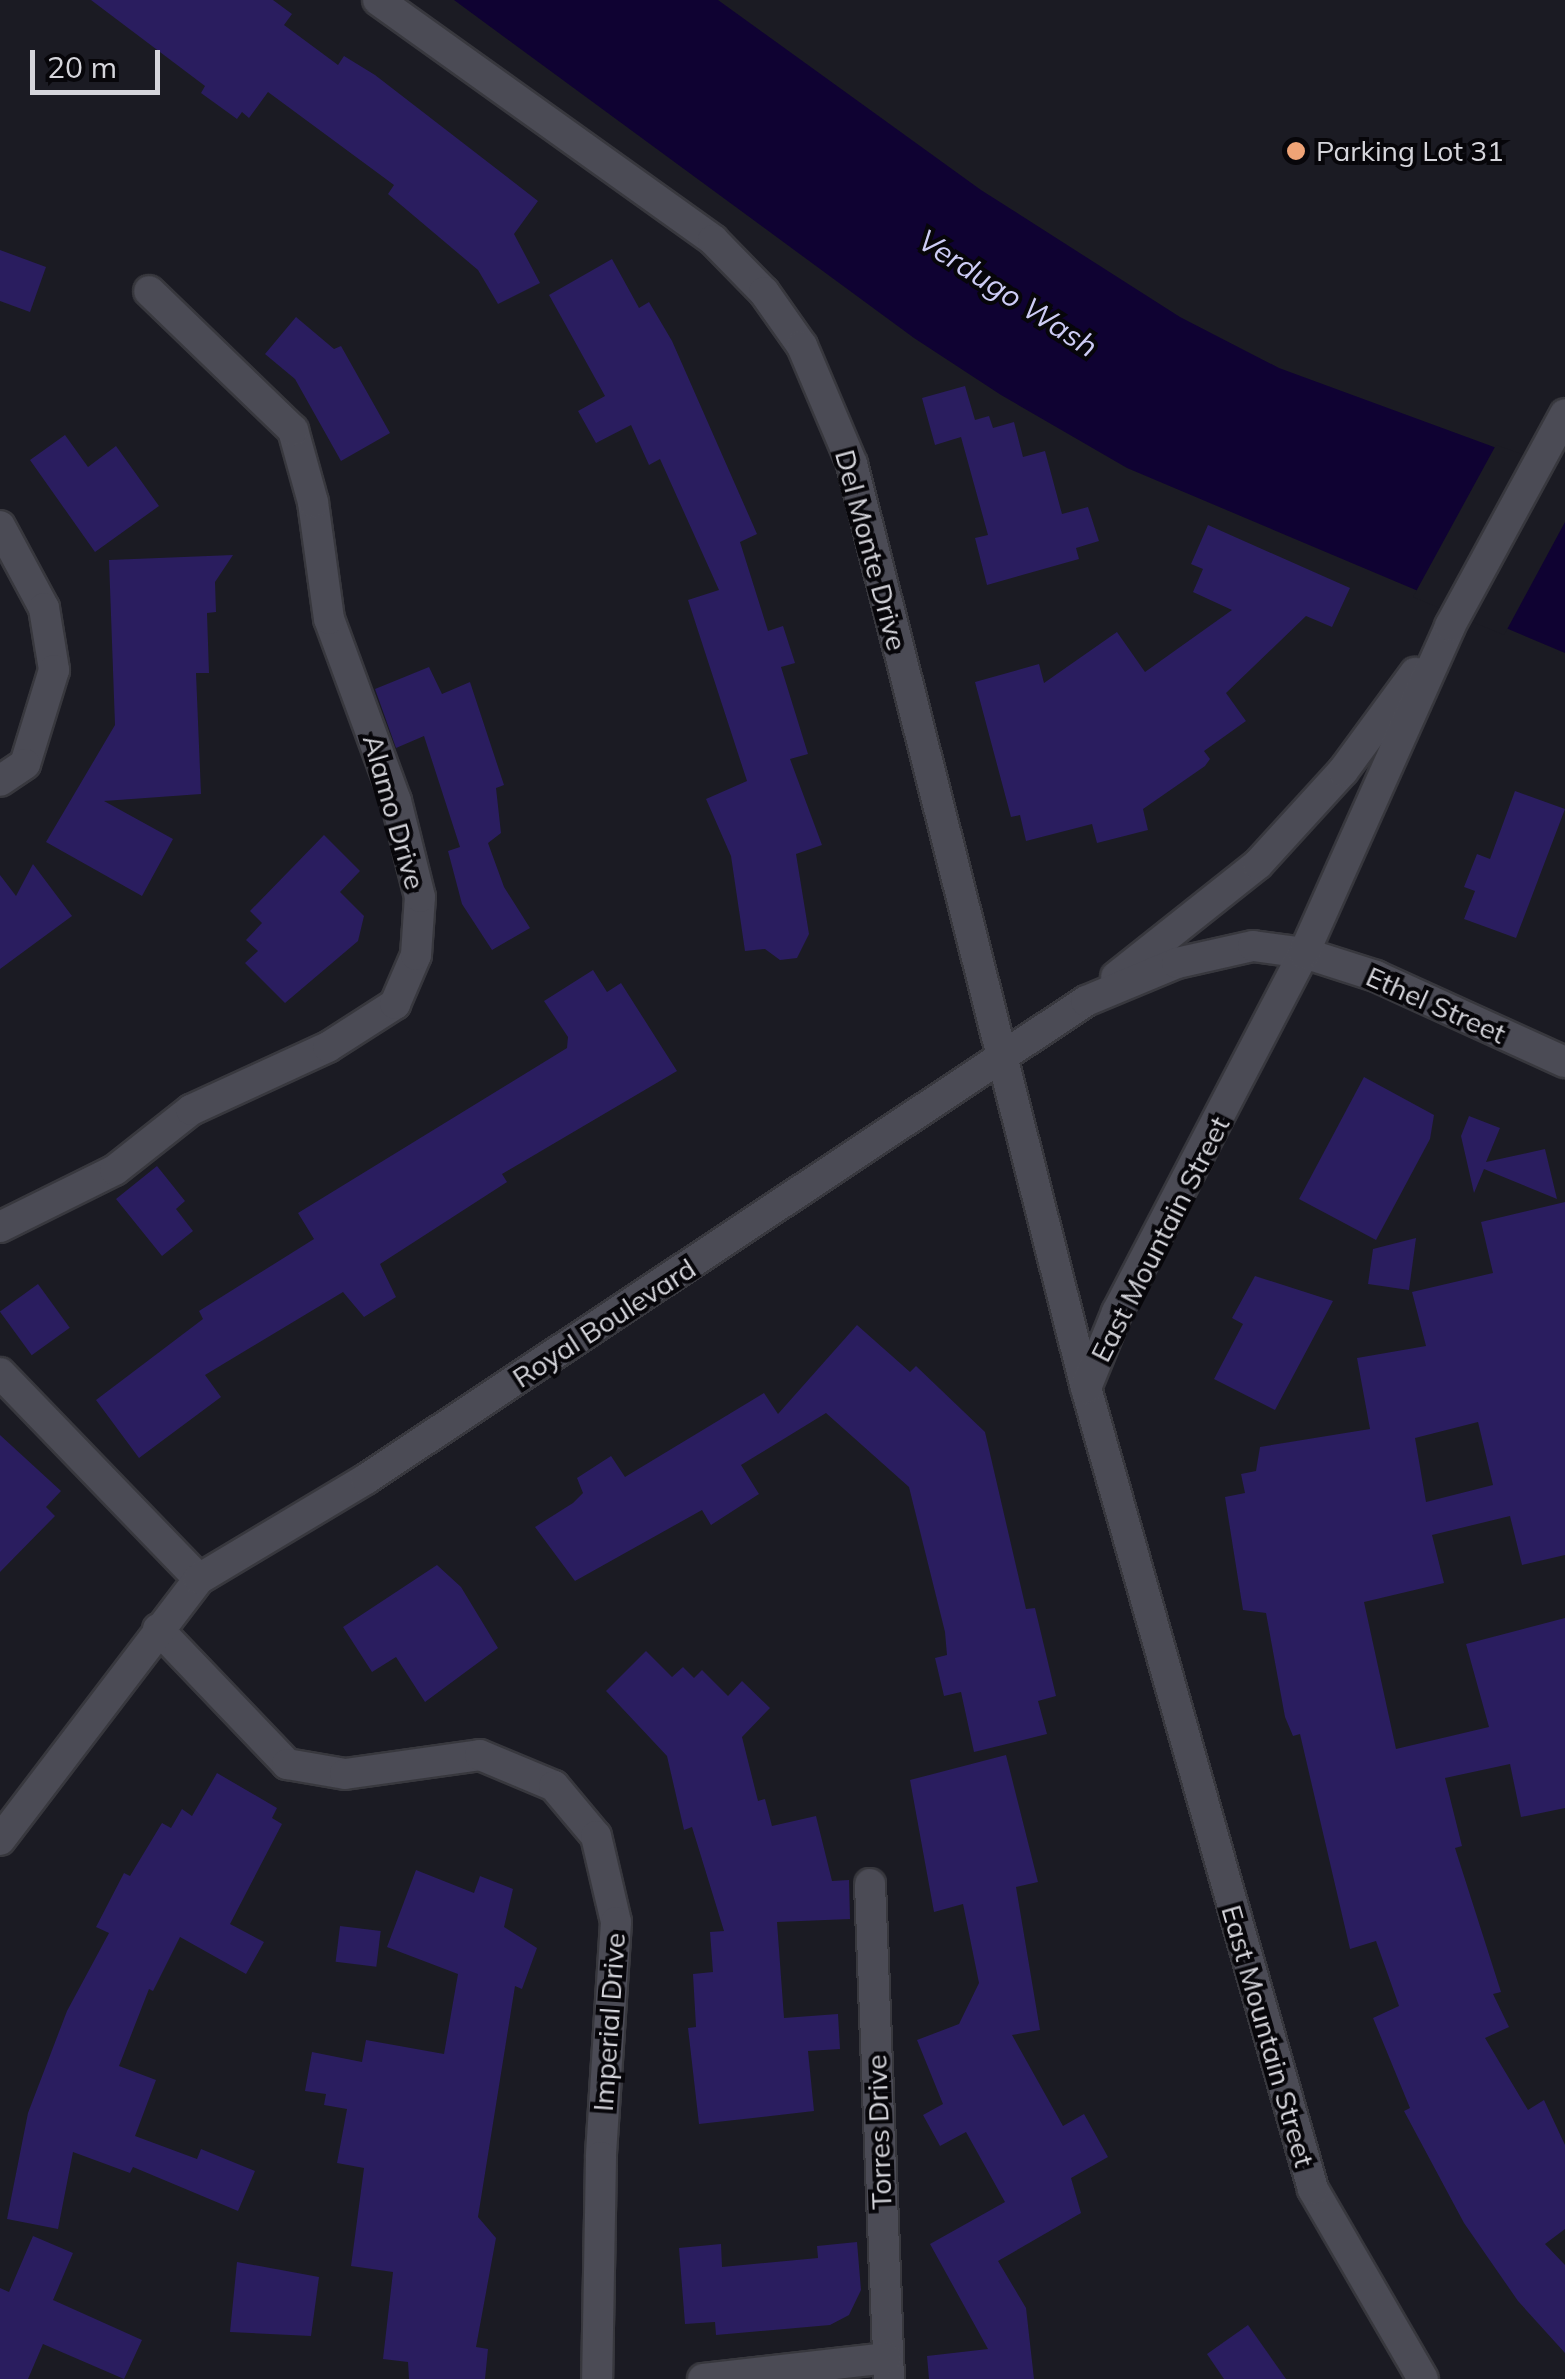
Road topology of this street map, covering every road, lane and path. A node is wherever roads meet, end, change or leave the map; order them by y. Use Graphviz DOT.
graph roads {
  1 [pos="378,0"];
  2 [pos="149,291"];
  3 [pos="1565,414"];
  4 [pos="0,526"];
  5 [pos="1450,626"];
  6 [pos="0,781"];
  7 [pos="1304,953"];
  8 [pos="1086,1002"];
  9 [pos="1007,1059"];
  10 [pos="1565,1062"];
  11 [pos="0,1228"];
  12 [pos="0,1372"];
  13 [pos="1086,1388"];
  14 [pos="199,1579"];
  15 [pos="158,1628"];
  16 [pos="0,1840"];
  17 [pos="870,1884"];
  18 [pos="888,2369"];
  19 [pos="597,2379"];
  20 [pos="704,2379"];
  21 [pos="1423,2379"];
  1 -- 9 [label="street, Del Monte Drive"];
  2 -- 11 [label="street, Alamo Drive"];
  3 -- 5 [label="street, East Mountain Street"];
  4 -- 6 [label="street"];
  5 -- 7 [label="street, East Mountain Street"];
  5 -- 8 [label="street"];
  7 -- 8 [label="street, Royal Boulevard"];
  7 -- 10 [label="street, Ethel Street"];
  7 -- 13 [label="street, East Mountain Street"];
  8 -- 9 [label="street, Royal Boulevard"];
  9 -- 13 [label="street, Del Monte Drive"];
  9 -- 14 [label="street, Royal Boulevard"];
  12 -- 14 [label="street"];
  13 -- 21 [label="street, East Mountain Street"];
  14 -- 15 [label="street, Royal Boulevard"];
  15 -- 16 [label="street, Royal Boulevard"];
  15 -- 19 [label="street, Imperial Drive"];
  17 -- 18 [label="street, Torres Drive"];
  18 -- 20 [label="street"];
}
